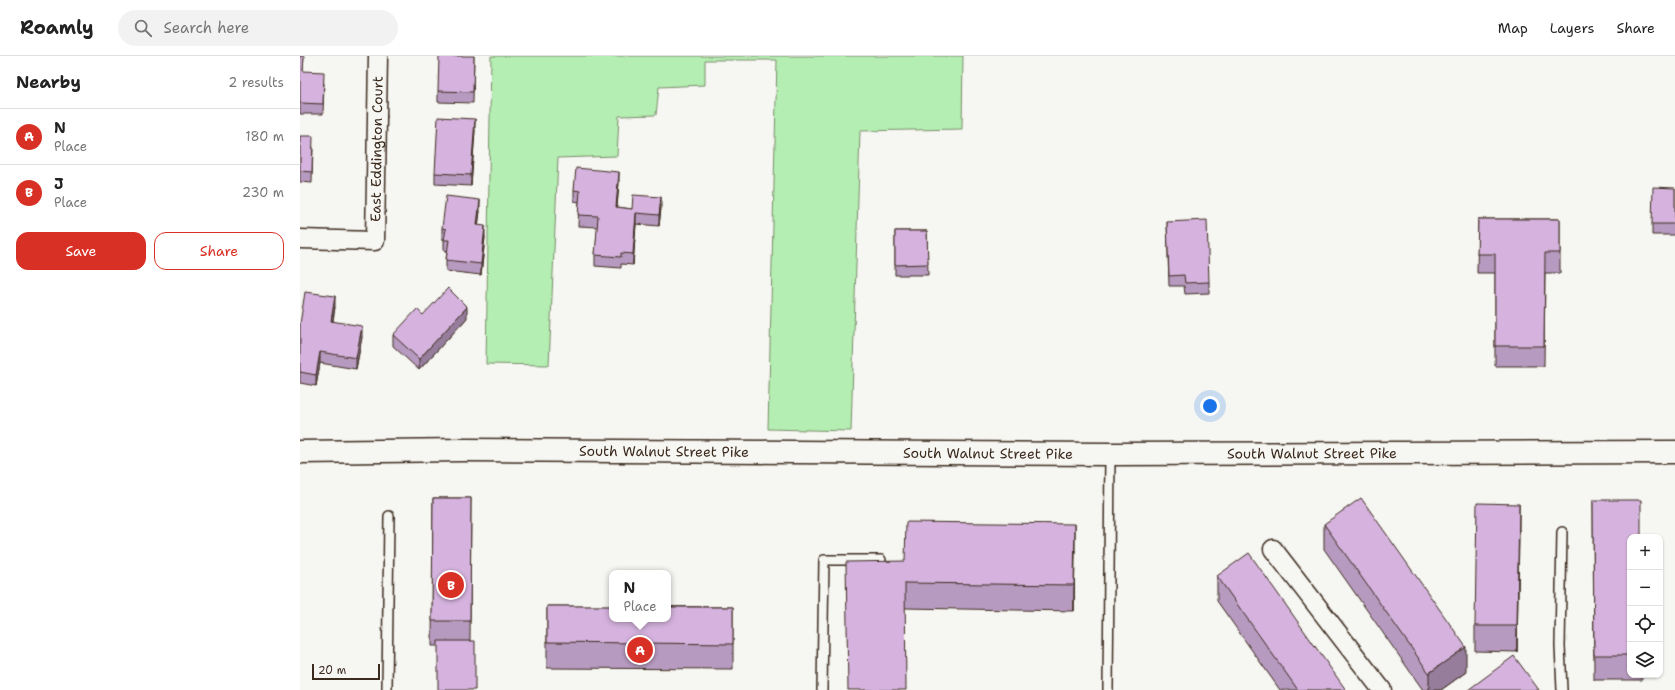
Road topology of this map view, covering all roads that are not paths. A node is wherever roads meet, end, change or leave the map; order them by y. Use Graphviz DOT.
graph roads {
  1 [pos="378,56"];
  2 [pos="300,239"];
  3 [pos="300,452"];
  4 [pos="1675,452"];
  5 [pos="1110,454"];
  6 [pos="389,516"];
  7 [pos="1562,532"];
  8 [pos="1273,549"];
  9 [pos="881,560"];
  10 [pos="387,690"];
  11 [pos="822,690"];
  12 [pos="1108,690"];
  13 [pos="1382,690"];
  14 [pos="1562,690"];
  1 -- 2 [label="street, East Eddington Court"];
  3 -- 5 [label="street, South Walnut Street Pike"];
  4 -- 5 [label="street, South Walnut Street Pike"];
  5 -- 12 [label="lane"];
  6 -- 10 [label="lane"];
  7 -- 14 [label="lane"];
  8 -- 13 [label="street"];
  9 -- 11 [label="lane"];
}
